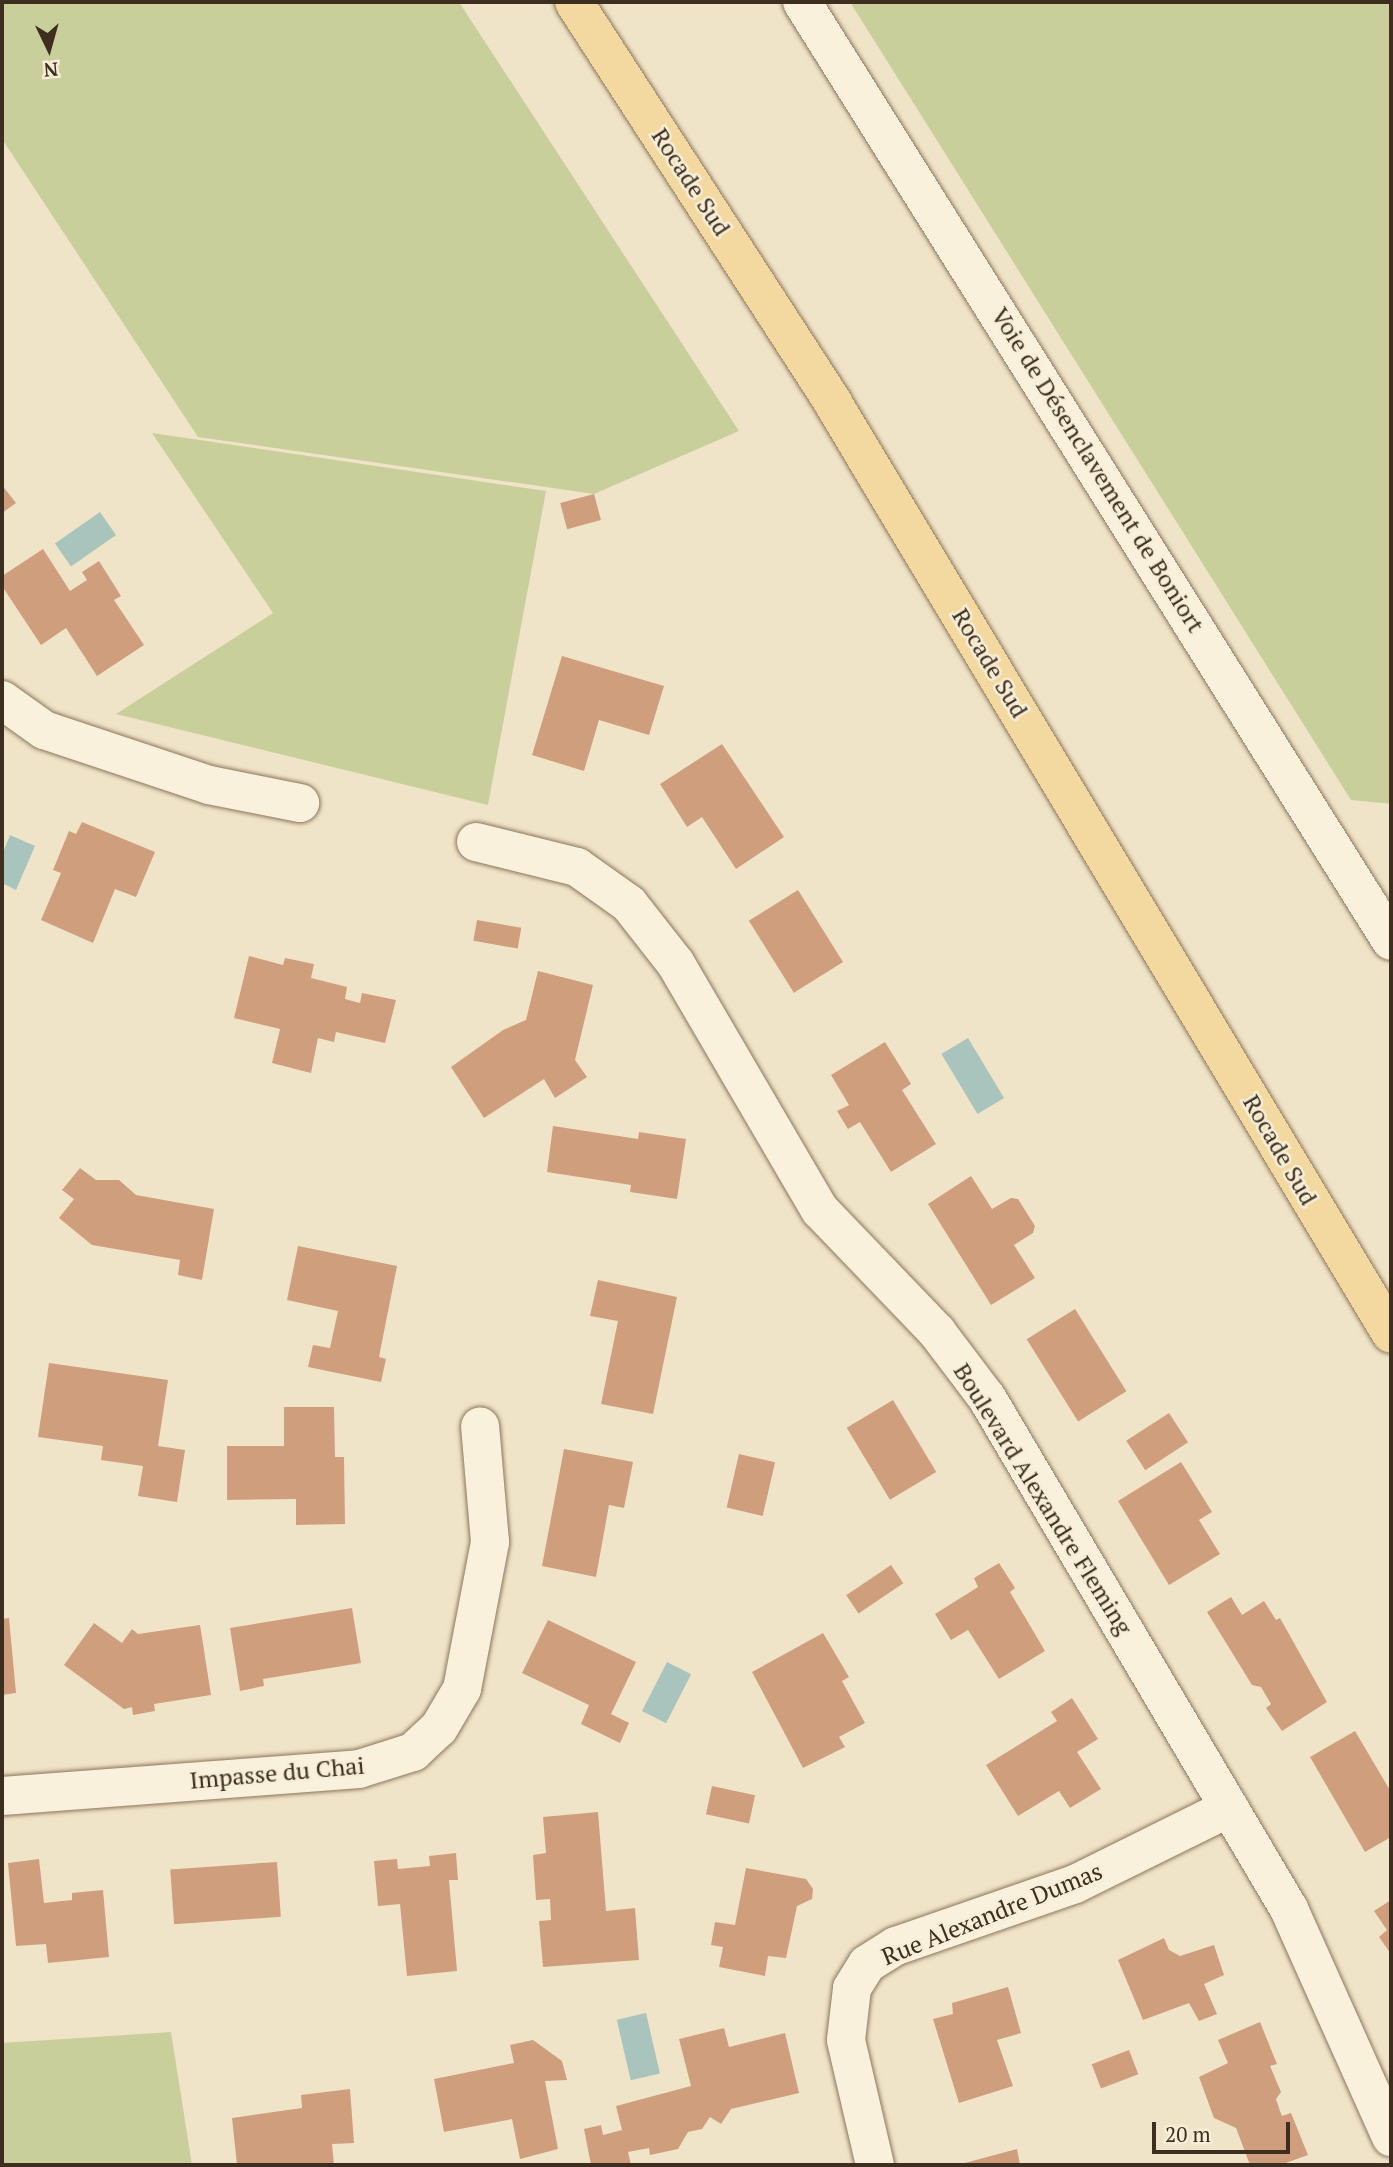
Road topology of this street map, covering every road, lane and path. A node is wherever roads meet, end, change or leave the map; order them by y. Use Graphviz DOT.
graph roads {
  1 [pos="575,2"];
  2 [pos="802,2"];
  3 [pos="2,700"];
  4 [pos="300,803"];
  5 [pos="476,842"];
  6 [pos="1391,941"];
  7 [pos="1391,1334"];
  8 [pos="480,1426"];
  9 [pos="2,1796"];
  10 [pos="1228,1808"];
  11 [pos="1391,2137"];
  12 [pos="875,2165"];
  1 -- 7 [label="main road, Rocade Sud"];
  2 -- 6 [label="street, Voie de Désenclavement de Boniort"];
  3 -- 4 [label="street"];
  5 -- 10 [label="street, Boulevard Alexandre Fleming"];
  8 -- 9 [label="street, Impasse du Chai"];
  10 -- 11 [label="street, Boulevard Alexandre Fleming"];
  10 -- 12 [label="street, Rue Alexandre Dumas"];
}
